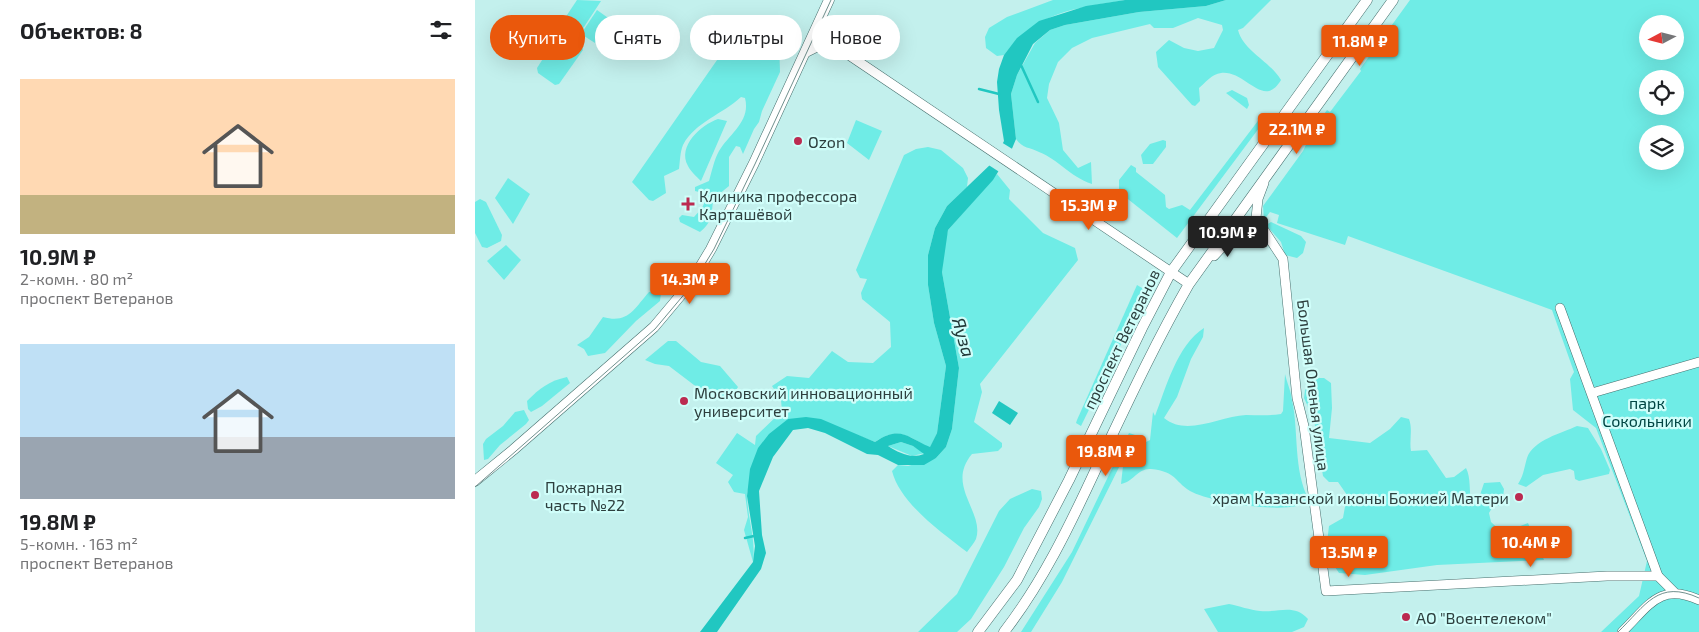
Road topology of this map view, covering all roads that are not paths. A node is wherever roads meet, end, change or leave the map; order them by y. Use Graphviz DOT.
graph roads {
  1 [pos="829,0"];
  2 [pos="1367,0"];
  3 [pos="1393,0"];
  4 [pos="822,15"];
  5 [pos="812,38"];
  6 [pos="812,50"];
  7 [pos="805,53"];
  8 [pos="856,60"];
  9 [pos="1267,175"];
  10 [pos="1262,227"];
  11 [pos="1171,272"];
  12 [pos="1191,281"];
  13 [pos="1560,308"];
  14 [pos="1699,362"];
  15 [pos="1591,392"];
  16 [pos="475,481"];
  17 [pos="1658,576"];
  18 [pos="1674,592"];
  19 [pos="1699,600"];
  20 [pos="978,632"];
  21 [pos="1004,632"];
  22 [pos="1621,632"];
  1 -- 4 [label="main road"];
  2 -- 11 [label="main road, проспект Ветеранов"];
  3 -- 9 [label="main road"];
  5 -- 7 [label="main road"];
  6 -- 7 [label="street"];
  7 -- 16 [label="main road"];
  8 -- 11 [label="street"];
  9 -- 10 [label="street"];
  9 -- 12 [label="main road"];
  10 -- 12 [label="street"];
  10 -- 17 [label="street, Большая Оленья улица"];
  11 -- 12 [label="street"];
  11 -- 20 [label="main road, проспект Ветеранов"];
  12 -- 21 [label="main road"];
  13 -- 15 [label="street"];
  14 -- 15 [label="street"];
  15 -- 17 [label="street"];
  17 -- 18 [label="street"];
  18 -- 19 [label="street"];
  18 -- 22 [label="street"];
}
